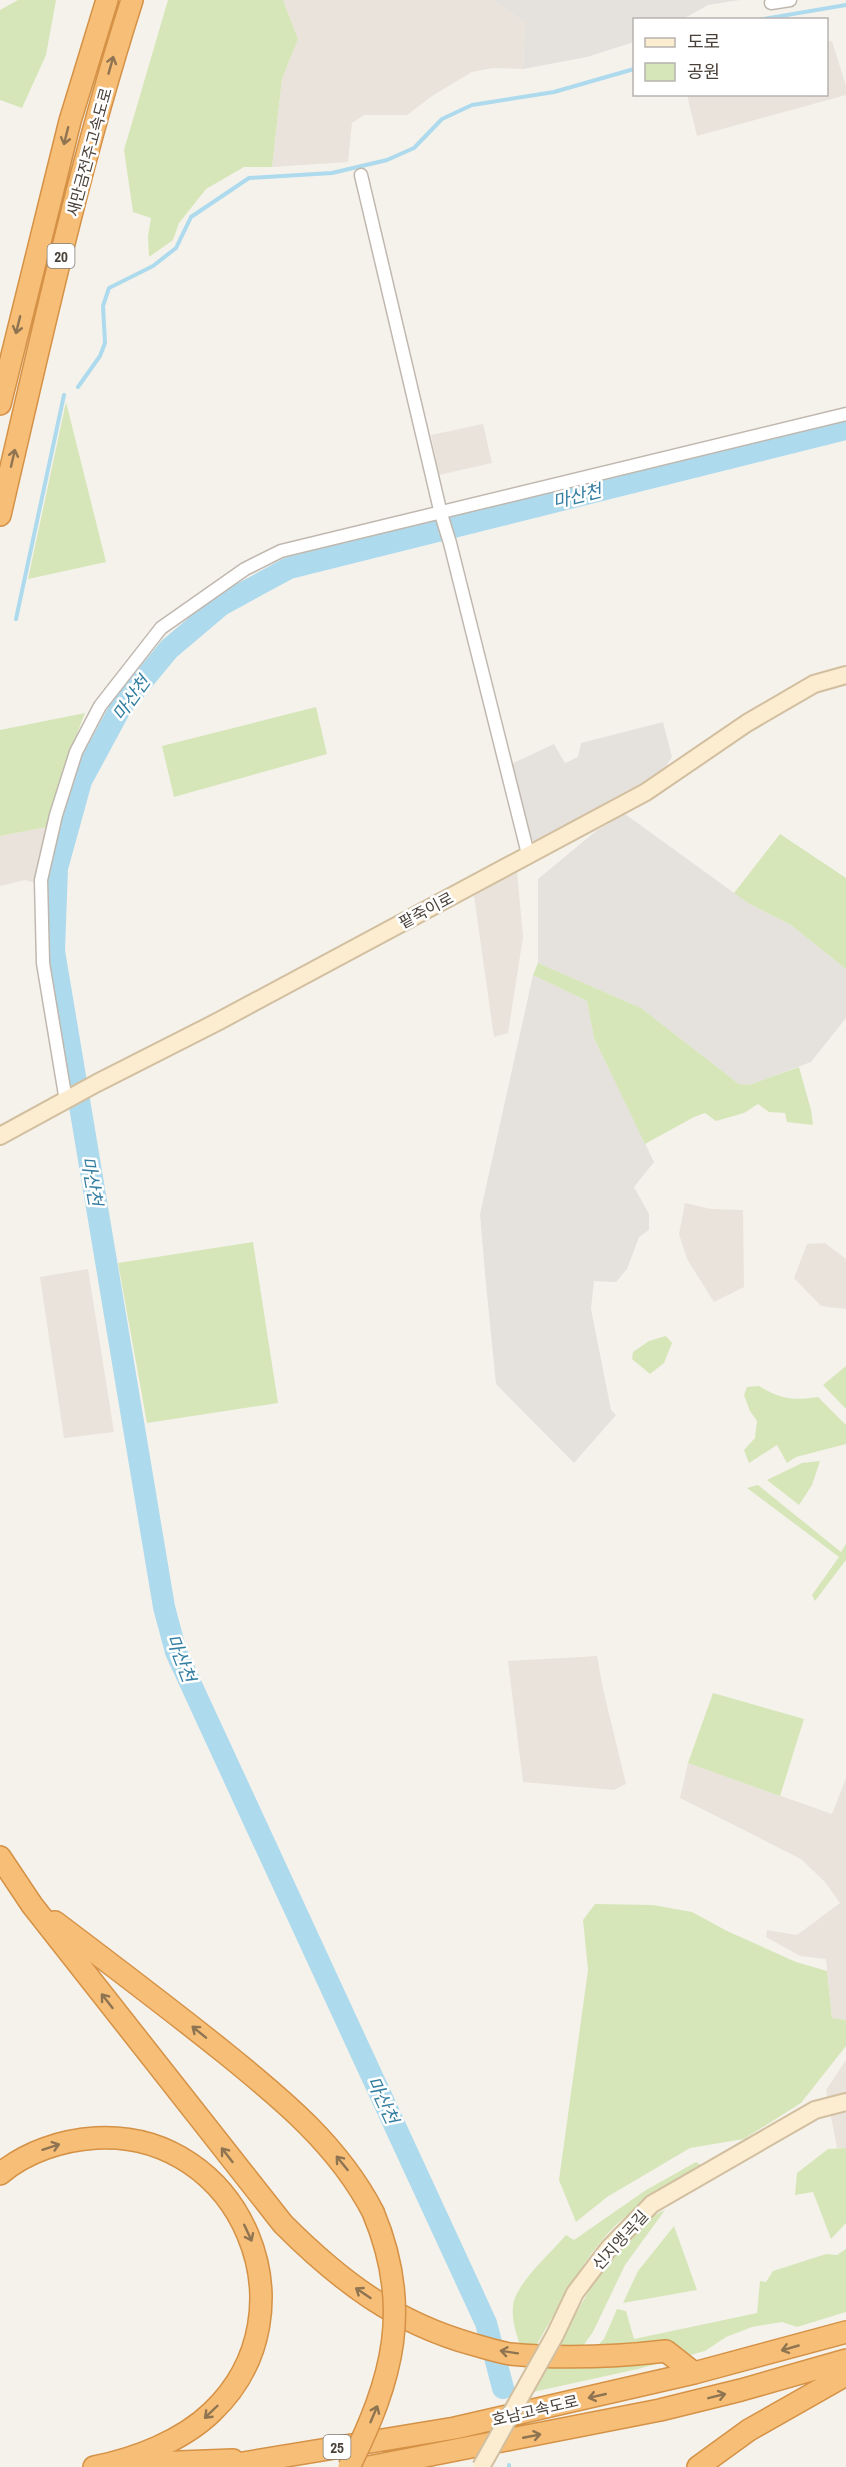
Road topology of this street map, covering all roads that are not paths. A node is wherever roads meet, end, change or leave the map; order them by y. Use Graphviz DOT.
graph roads {
  1 [pos="107,0"];
  2 [pos="132,0"];
  3 [pos="790,0"];
  4 [pos="771,3"];
  5 [pos="362,175"];
  6 [pos="0,404"];
  7 [pos="846,414"];
  8 [pos="0,515"];
  9 [pos="442,517"];
  10 [pos="846,675"];
  11 [pos="528,854"];
  12 [pos="68,1100"];
  13 [pos="0,1136"];
  14 [pos="0,1857"];
  15 [pos="32,1905"];
  16 [pos="846,2102"];
  17 [pos="0,2174"];
  18 [pos="846,2332"];
  19 [pos="846,2360"];
  20 [pos="694,2373"];
  21 [pos="846,2375"];
  22 [pos="271,2458"];
  23 [pos="100,2466"];
  24 [pos="219,2467"];
  25 [pos="349,2467"];
  26 [pos="369,2467"];
  27 [pos="481,2467"];
  28 [pos="698,2467"];
  1 -- 6 [label="highway, 새만금전주고속도로 / 20, one-way"];
  8 -- 2 [label="highway, 새만금전주고속도로 / 20, one-way"];
  3 -- 4 [label="street"];
  5 -- 9 [label="street"];
  7 -- 9 [label="street"];
  9 -- 11 [label="street"];
  9 -- 12 [label="street"];
  10 -- 11 [label="street, 팥죽이로"];
  11 -- 12 [label="street, 팥죽이로"];
  12 -- 13 [label="street, 팥죽이로"];
  14 -- 15 [label="highway"];
  20 -- 15 [label="highway, one-way"];
  25 -- 15 [label="highway, one-way, bridge"];
  16 -- 27 [label="street, 신지앵곡길, bridge"];
  17 -- 23 [label="highway, one-way"];
  18 -- 20 [label="highway, 호남고속도로 / 25, one-way"];
  26 -- 19 [label="highway, 호남고속도로 / 25, one-way"];
  20 -- 22 [label="highway, 호남고속도로 / 25, one-way"];
  21 -- 28 [label="highway"];
  22 -- 23 [label="highway"];
  22 -- 24 [label="highway, 호남고속도로 / 25"];
}
